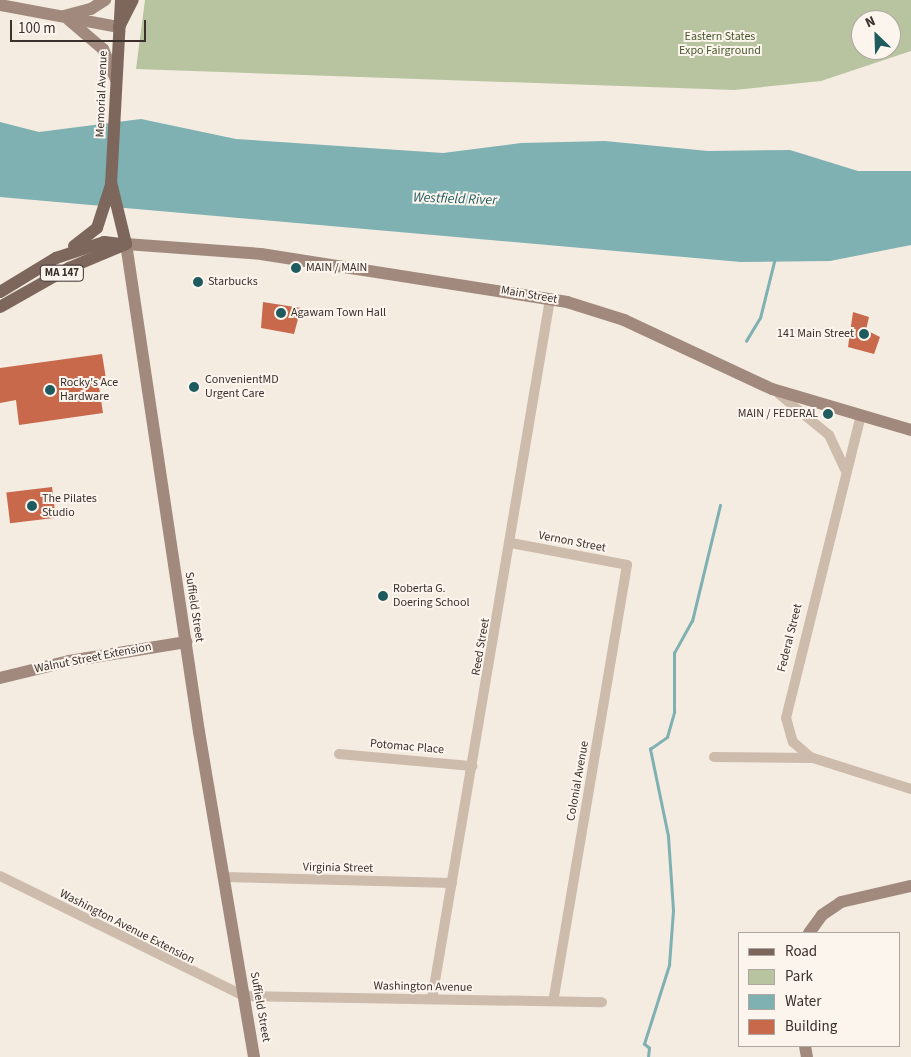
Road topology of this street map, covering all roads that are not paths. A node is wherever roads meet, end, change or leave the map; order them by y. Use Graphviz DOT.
graph roads {
  1 [pos="105,0"];
  2 [pos="121,0"];
  3 [pos="133,0"];
  4 [pos="0,5"];
  5 [pos="65,18"];
  6 [pos="119,27"];
  7 [pos="116,79"];
  8 [pos="113,162"];
  9 [pos="112,182"];
  10 [pos="126,244"];
  11 [pos="56,258"];
  12 [pos="0,292"];
  13 [pos="550,299"];
  14 [pos="0,307"];
  15 [pos="772,389"];
  16 [pos="861,416"];
  17 [pos="911,430"];
  18 [pos="846,472"];
  19 [pos="511,543"];
  20 [pos="627,565"];
  21 [pos="186,642"];
  22 [pos="0,678"];
  23 [pos="339,754"];
  24 [pos="714,757"];
  25 [pos="813,758"];
  26 [pos="472,766"];
  27 [pos="911,789"];
  28 [pos="0,876"];
  29 [pos="223,877"];
  30 [pos="452,883"];
  31 [pos="911,886"];
  32 [pos="809,932"];
  33 [pos="244,996"];
  34 [pos="432,1000"];
  35 [pos="553,1001"];
  36 [pos="602,1002"];
  37 [pos="254,1057"];
  1 -- 5 [label="main road"];
  2 -- 6 [label="main road, Memorial Avenue / MA 147"];
  3 -- 6 [label="main road, Memorial Avenue / MA 147"];
  4 -- 5 [label="main road"];
  5 -- 6 [label="main road"];
  5 -- 7 [label="main road"];
  6 -- 7 [label="main road, Memorial Avenue / MA 147"];
  7 -- 8 [label="main road, Memorial Avenue / MA 147"];
  8 -- 9 [label="main road, Suffield Street / MA 147"];
  9 -- 10 [label="main road, Suffield Street / MA 147"];
  9 -- 11 [label="main road, MA 147"];
  10 -- 11 [label="main road"];
  10 -- 13 [label="main road, Main Street"];
  10 -- 14 [label="main road, MA 147"];
  10 -- 21 [label="main road, Suffield Street"];
  11 -- 12 [label="main road, MA 147"];
  13 -- 15 [label="main road, Main Street"];
  13 -- 19 [label="street, Reed Street"];
  15 -- 16 [label="main road, Main Street"];
  15 -- 18 [label="street"];
  16 -- 17 [label="main road, Main Street"];
  16 -- 18 [label="street, Federal Street"];
  18 -- 25 [label="street, Federal Street"];
  19 -- 20 [label="street, Vernon Street"];
  19 -- 26 [label="street, Reed Street"];
  20 -- 35 [label="street, Colonial Avenue"];
  21 -- 22 [label="main road, Walnut Street Extension"];
  21 -- 29 [label="main road, Suffield Street"];
  23 -- 26 [label="street, Potomac Place"];
  24 -- 25 [label="street"];
  25 -- 27 [label="street, Federal Street"];
  26 -- 30 [label="street, Reed Street"];
  28 -- 33 [label="street, Washington Avenue Extension"];
  29 -- 30 [label="street, Virginia Street"];
  29 -- 33 [label="main road, Suffield Street"];
  30 -- 34 [label="street, Reed Street"];
  31 -- 32 [label="main road"];
  33 -- 34 [label="street, Washington Avenue"];
  33 -- 37 [label="main road, Suffield Street"];
  34 -- 35 [label="street, Washington Avenue"];
  35 -- 36 [label="street, Washington Avenue"];
}
